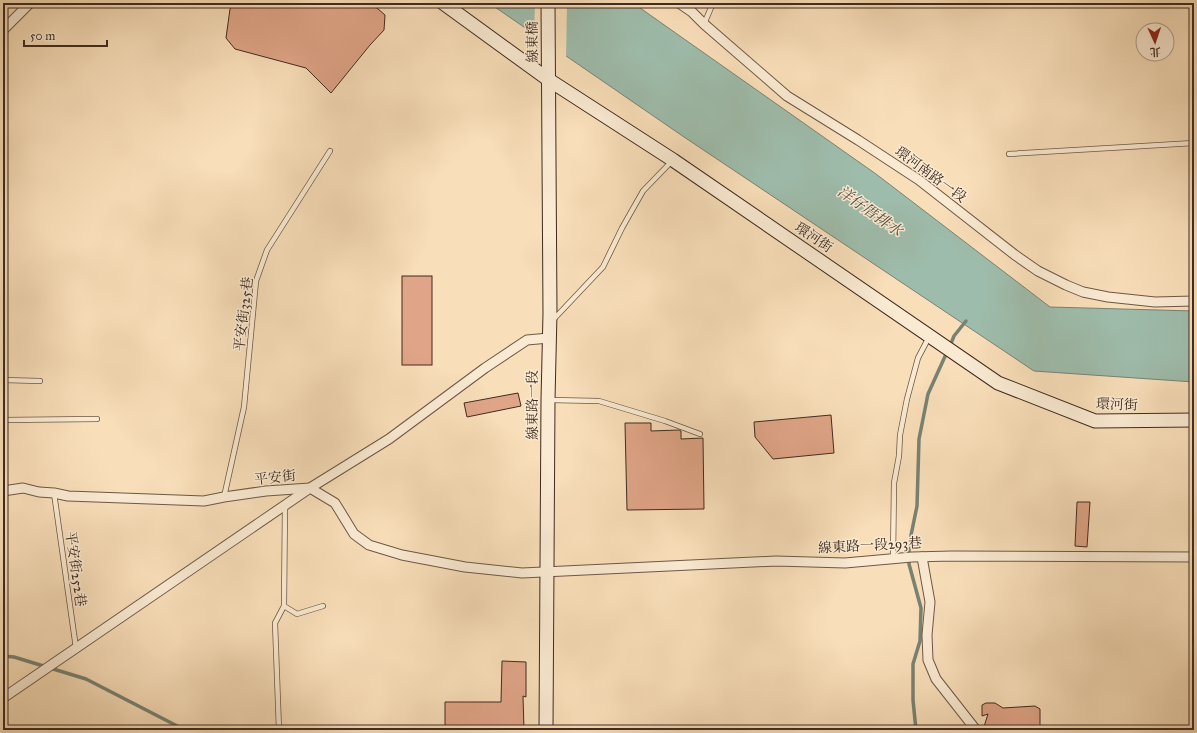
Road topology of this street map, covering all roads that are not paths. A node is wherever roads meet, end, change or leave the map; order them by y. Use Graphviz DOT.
graph roads {
  1 [pos="30,3"];
  2 [pos="443,3"];
  3 [pos="548,3"];
  4 [pos="679,3"];
  5 [pos="713,3"];
  6 [pos="704,24"];
  7 [pos="3,30"];
  8 [pos="549,80"];
  9 [pos="1194,143"];
  10 [pos="330,151"];
  11 [pos="1009,154"];
  12 [pos="673,160"];
  13 [pos="1194,301"];
  14 [pos="550,324"];
  15 [pos="930,336"];
  16 [pos="549,338"];
  17 [pos="3,380"];
  18 [pos="40,381"];
  19 [pos="548,400"];
  20 [pos="97,419"];
  21 [pos="3,420"];
  22 [pos="1194,420"];
  23 [pos="700,434"];
  24 [pos="310,488"];
  25 [pos="3,492"];
  26 [pos="54,493"];
  27 [pos="224,497"];
  28 [pos="285,505"];
  29 [pos="922,557"];
  30 [pos="1194,557"];
  31 [pos="894,559"];
  32 [pos="548,572"];
  33 [pos="284,606"];
  34 [pos="323,606"];
  35 [pos="76,648"];
  36 [pos="3,698"];
  37 [pos="279,730"];
  38 [pos="546,730"];
  39 [pos="976,730"];
  1 -- 7 [label="street"];
  2 -- 8 [label="street, 環河街"];
  3 -- 8 [label="street, 線東橋"];
  4 -- 6 [label="street, 環河南路一段"];
  5 -- 6 [label="lane"];
  6 -- 13 [label="street, 環河南路一段"];
  8 -- 12 [label="street, 環河街"];
  8 -- 14 [label="street, 線東路一段"];
  9 -- 11 [label="lane"];
  10 -- 27 [label="lane, 平安街325巷"];
  12 -- 14 [label="lane"];
  12 -- 15 [label="street, 環河街"];
  14 -- 16 [label="street, 線東路一段"];
  15 -- 22 [label="street, 環河街"];
  15 -- 31 [label="lane"];
  16 -- 19 [label="street, 線東路一段"];
  16 -- 24 [label="street"];
  17 -- 18 [label="lane"];
  19 -- 23 [label="lane"];
  19 -- 32 [label="street, 線東路一段"];
  20 -- 21 [label="lane"];
  24 -- 27 [label="street, 平安街"];
  24 -- 28 [label="street"];
  24 -- 32 [label="street, 平安街"];
  25 -- 26 [label="street, 平安街"];
  26 -- 27 [label="street, 平安街"];
  26 -- 35 [label="lane, 平安街252巷"];
  28 -- 33 [label="lane"];
  28 -- 35 [label="street"];
  29 -- 30 [label="street, 線東路一段293巷"];
  29 -- 31 [label="street, 線東路一段293巷"];
  29 -- 39 [label="street"];
  31 -- 32 [label="street, 線東路一段293巷"];
  32 -- 38 [label="street, 線東路一段"];
  33 -- 34 [label="lane"];
  33 -- 37 [label="lane"];
  35 -- 36 [label="street"];
}
